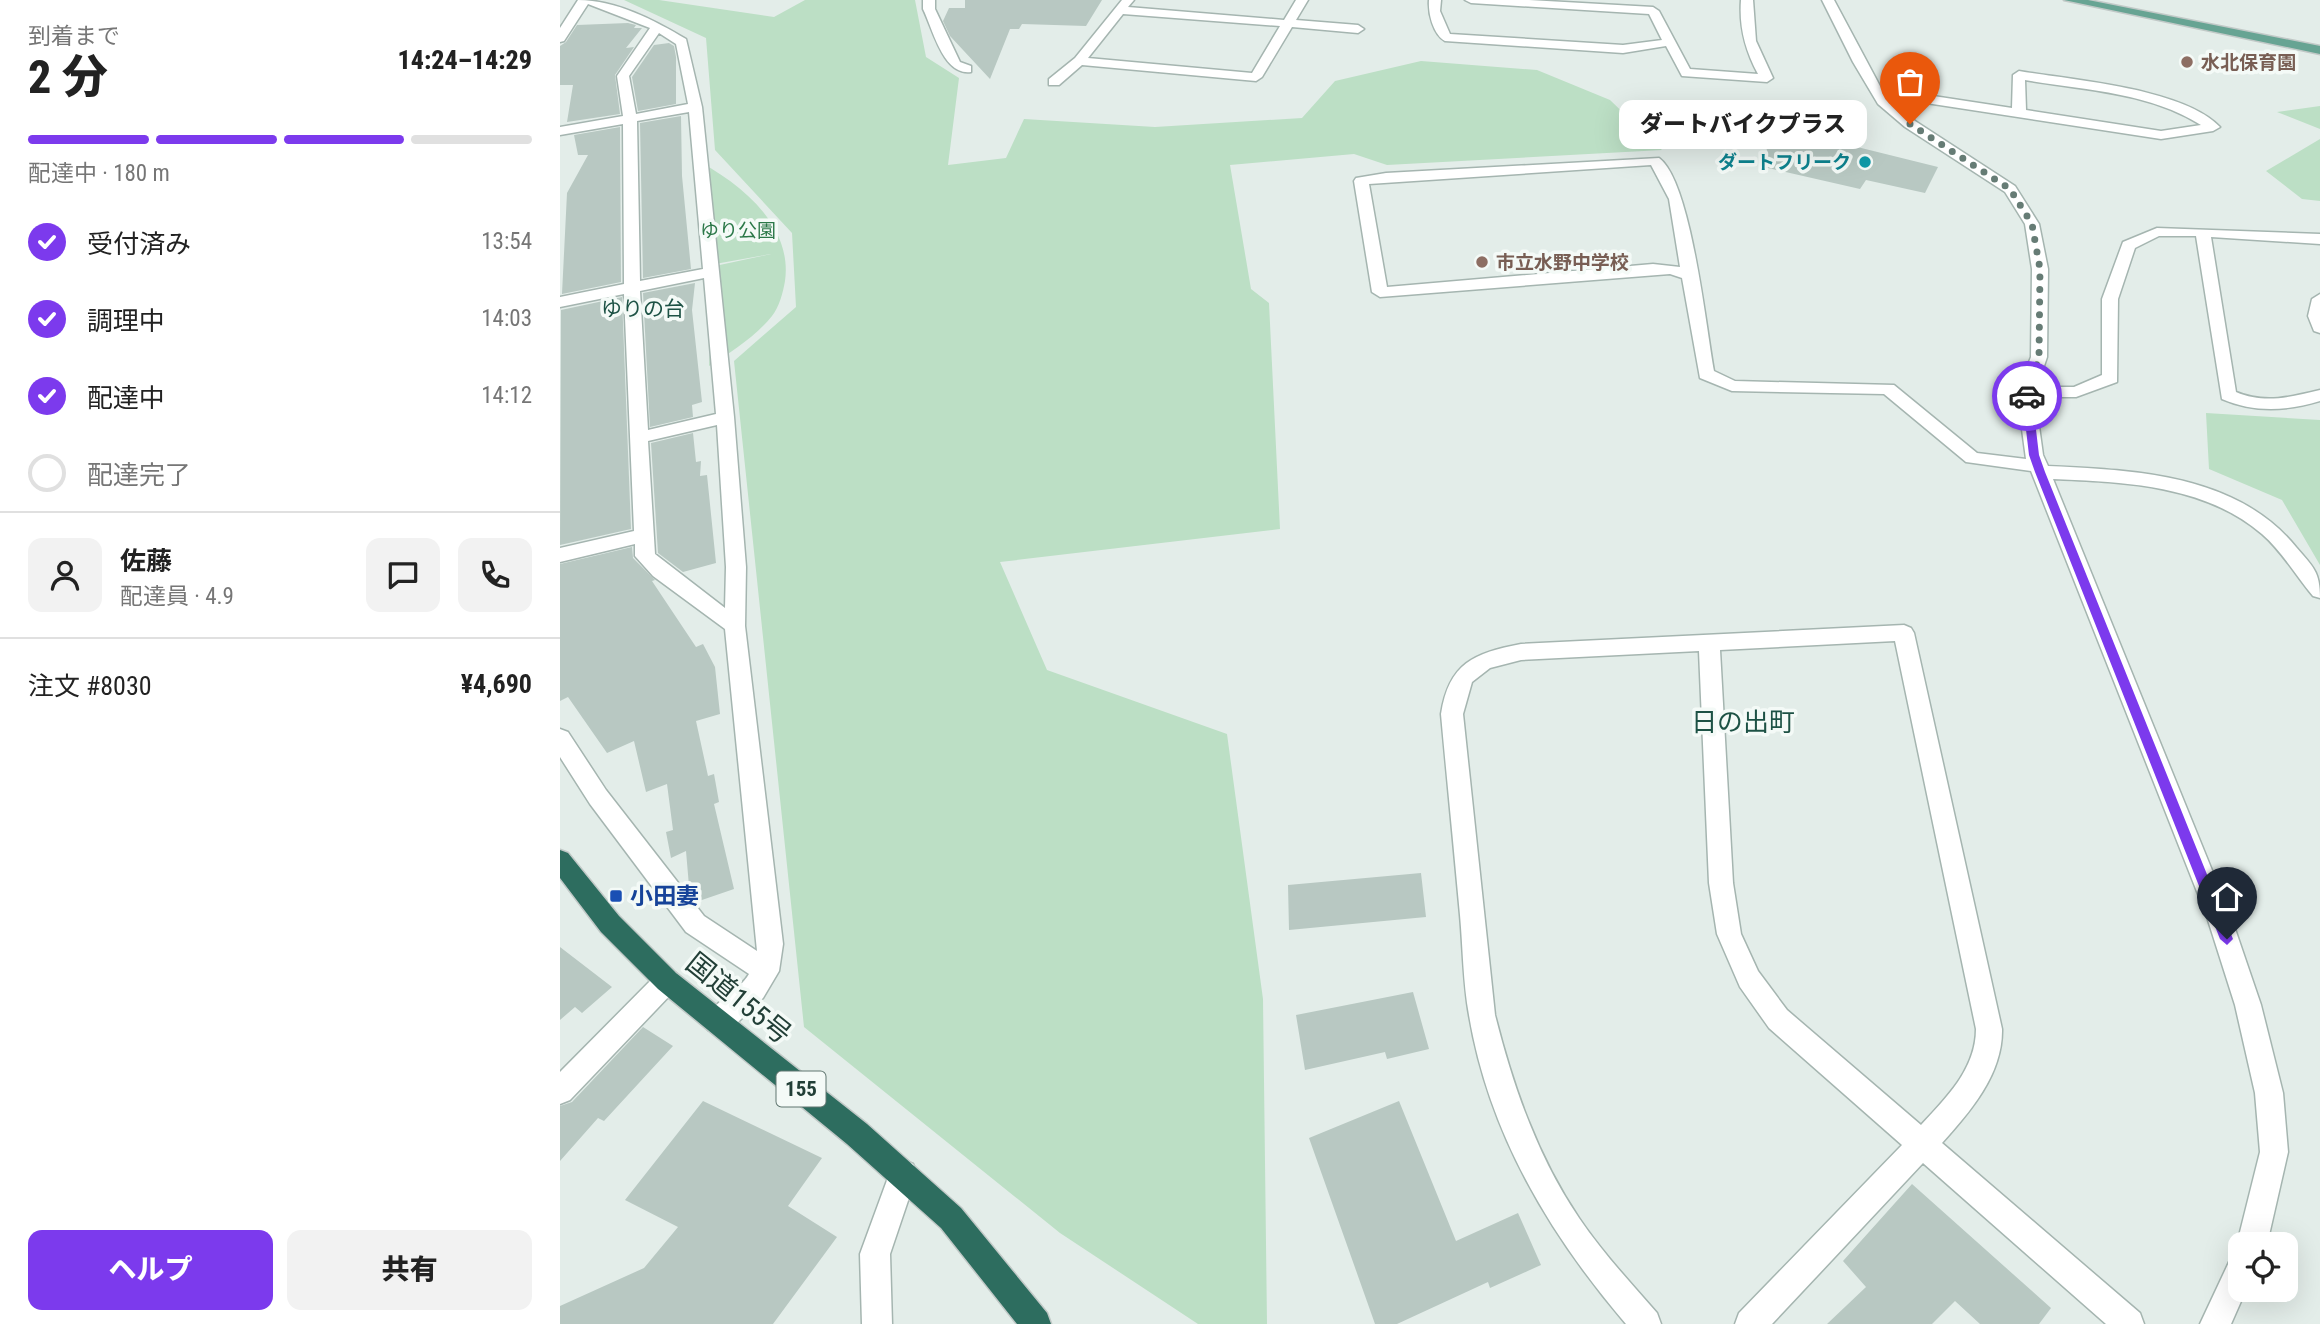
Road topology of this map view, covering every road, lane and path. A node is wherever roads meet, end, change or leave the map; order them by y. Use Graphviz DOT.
graph roads {
  1 [pos="586,0"];
  2 [pos="929,0"];
  3 [pos="1302,0"];
  4 [pos="1435,0"];
  5 [pos="1471,0"];
  6 [pos="1747,0"];
  7 [pos="1828,0"];
  8 [pos="2070,0"];
  9 [pos="1124,5"];
  10 [pos="1289,23"];
  11 [pos="657,27"];
  12 [pos="1358,29"];
  13 [pos="560,38"];
  14 [pos="1670,42"];
  15 [pos="2320,50"];
  16 [pos="1079,61"];
  17 [pos="967,69"];
  18 [pos="1054,82"];
  19 [pos="1877,91"];
  20 [pos="695,107"];
  21 [pos="2019,112"];
  22 [pos="630,119"];
  23 [pos="560,131"];
  24 [pos="2203,232"];
  25 [pos="2320,239"];
  26 [pos="709,272"];
  27 [pos="1687,275"];
  28 [pos="632,288"];
  29 [pos="2320,299"];
  30 [pos="560,302"];
  31 [pos="2320,328"];
  32 [pos="2026,392"];
  33 [pos="2320,395"];
  34 [pos="724,417"];
  35 [pos="638,438"];
  36 [pos="2039,469"];
  37 [pos="645,535"];
  38 [pos="560,555"];
  39 [pos="2320,592"];
  40 [pos="735,626"];
  41 [pos="1709,643"];
  42 [pos="560,738"];
  43 [pos="562,867"];
  44 [pos="766,971"];
  45 [pos="667,981"];
  46 [pos="717,1021"];
  47 [pos="560,1091"];
  48 [pos="1922,1144"];
  49 [pos="903,1174"];
  50 [pos="2255,1232"];
  51 [pos="2228,1295"];
  52 [pos="877,1324"];
  53 [pos="1036,1324"];
  54 [pos="1646,1324"];
  55 [pos="1750,1324"];
  56 [pos="2129,1324"];
  57 [pos="2214,1324"];
  1 -- 11 [label="street"];
  1 -- 13 [label="street"];
  2 -- 17 [label="street"];
  3 -- 10 [label="street"];
  4 -- 14 [label="street"];
  5 -- 14 [label="street"];
  6 -- 14 [label="street"];
  7 -- 19 [label="street"];
  8 -- 15 [label="main road"];
  9 -- 10 [label="street"];
  9 -- 16 [label="street"];
  10 -- 12 [label="street"];
  10 -- 16 [label="street"];
  11 -- 20 [label="street"];
  11 -- 22 [label="street"];
  16 -- 18 [label="street"];
  19 -- 21 [label="street"];
  19 -- 32 [label="street"];
  20 -- 22 [label="street"];
  20 -- 26 [label="street"];
  22 -- 23 [label="street"];
  22 -- 28 [label="street"];
  24 -- 25 [label="street"];
  24 -- 32 [label="street"];
  24 -- 33 [label="street"];
  26 -- 28 [label="street"];
  26 -- 34 [label="street"];
  27 -- 27 [label="street"];
  27 -- 36 [label="street"];
  28 -- 30 [label="street"];
  28 -- 35 [label="street"];
  29 -- 31 [label="street"];
  32 -- 36 [label="street"];
  34 -- 35 [label="street"];
  34 -- 40 [label="street"];
  35 -- 37 [label="street"];
  36 -- 39 [label="street"];
  36 -- 50 [label="street"];
  37 -- 38 [label="street"];
  37 -- 40 [label="street"];
  40 -- 44 [label="street"];
  41 -- 48 [label="street"];
  41 -- 48 [label="street"];
  41 -- 54 [label="street"];
  42 -- 44 [label="street"];
  43 -- 45 [label="highway, 国道155号 / 155"];
  44 -- 46 [label="street"];
  45 -- 46 [label="highway, 国道155号 / 155"];
  45 -- 47 [label="street"];
  46 -- 49 [label="highway, 国道155号 / 155"];
  48 -- 55 [label="street"];
  48 -- 56 [label="street"];
  49 -- 52 [label="street"];
  49 -- 53 [label="highway, 国道155号 / 155"];
  51 -- 57 [label="street"];
}
